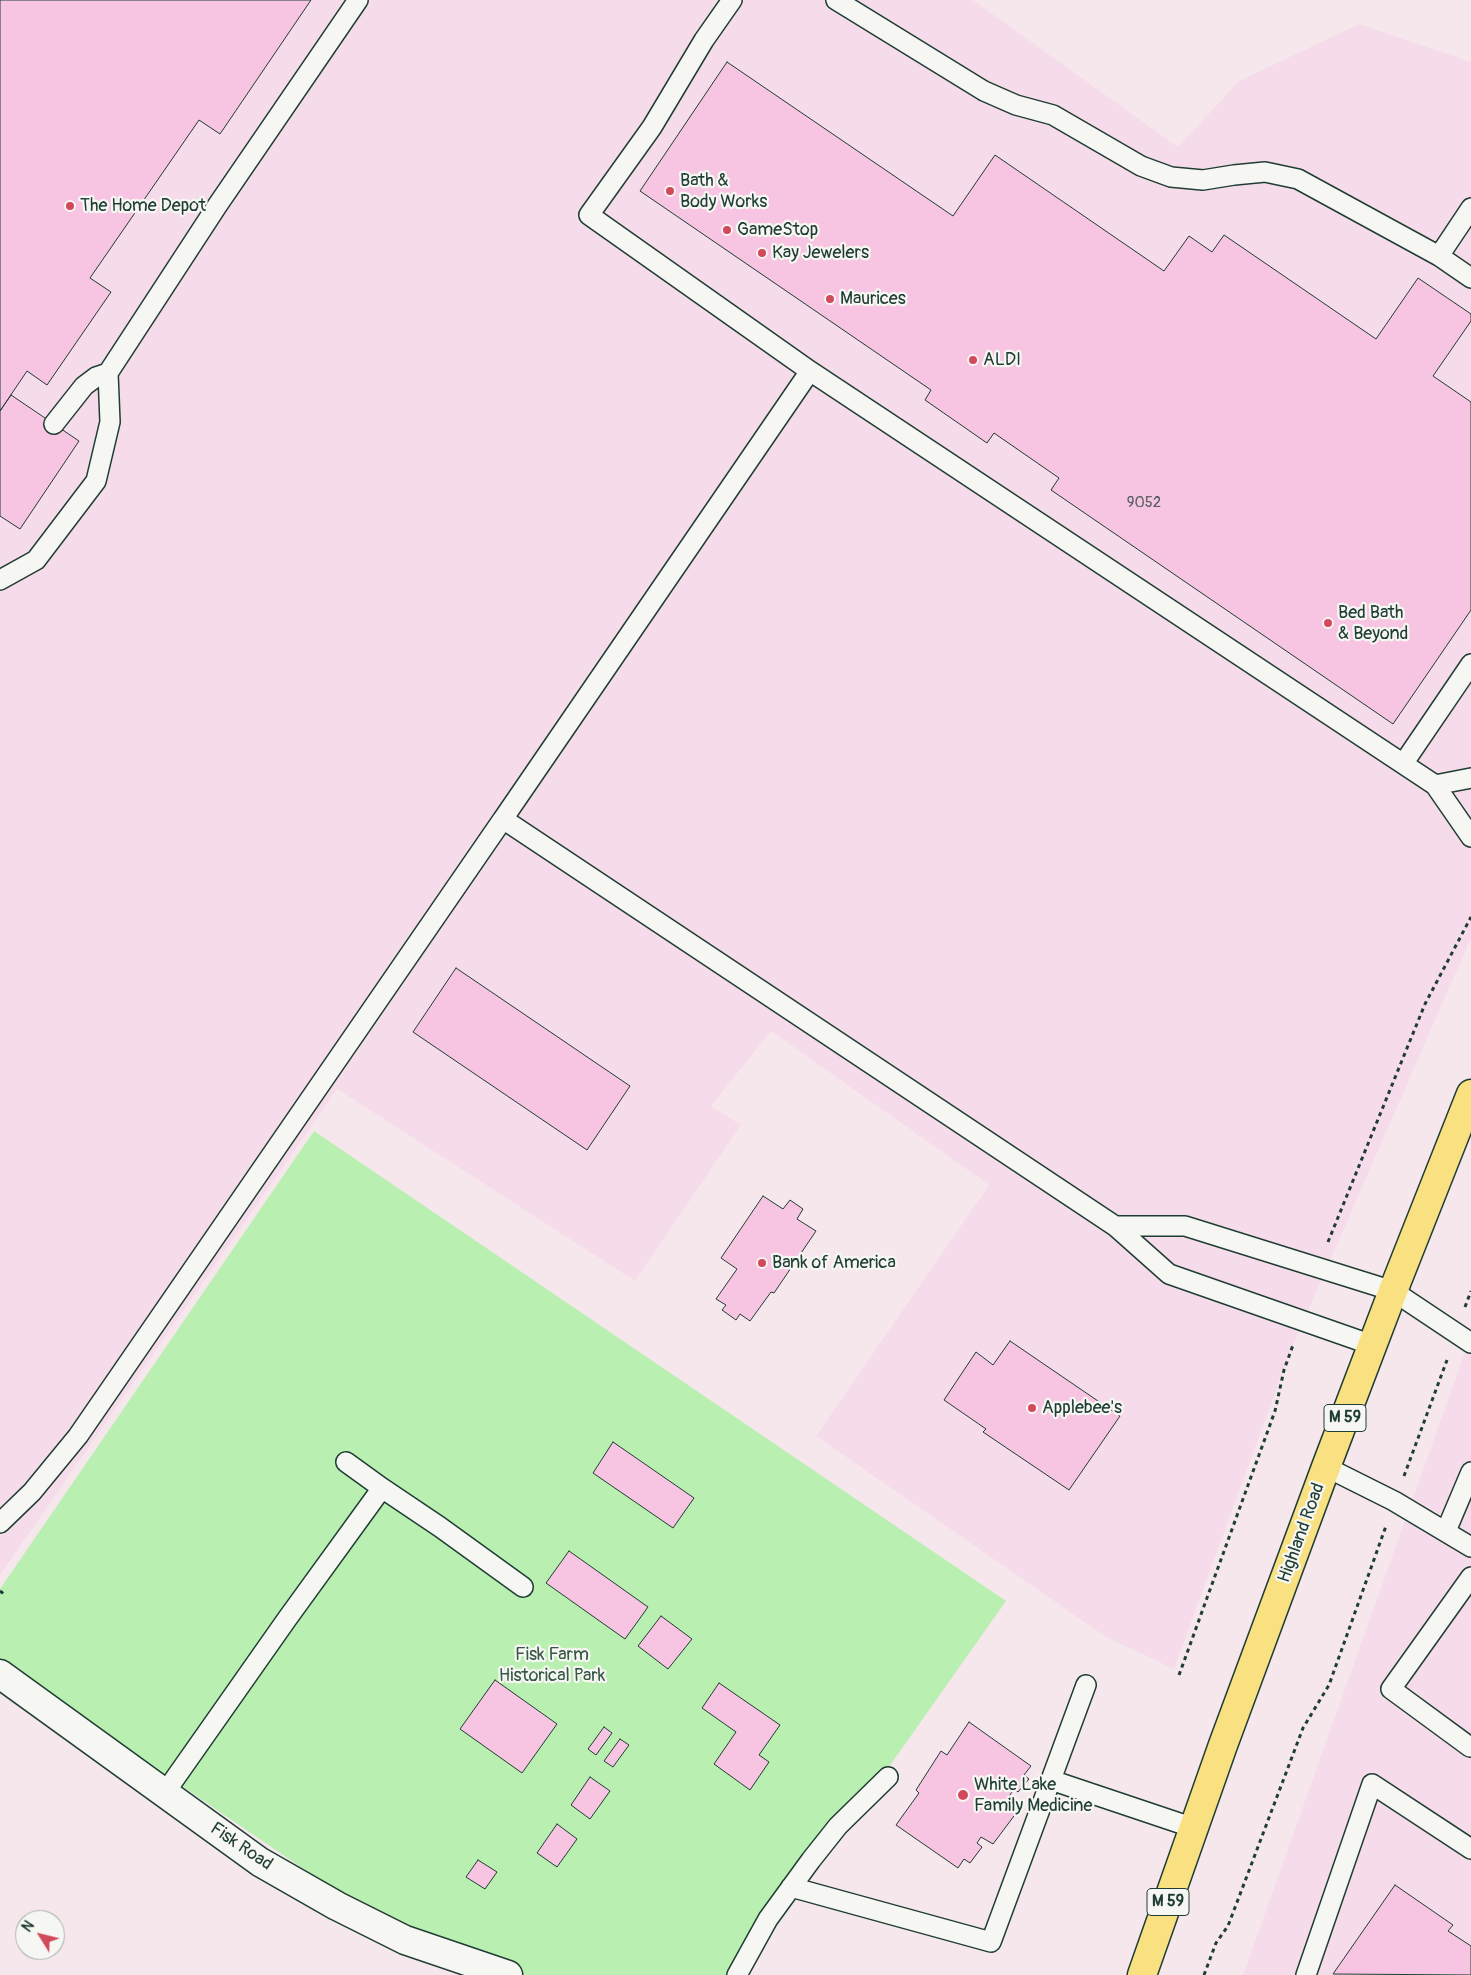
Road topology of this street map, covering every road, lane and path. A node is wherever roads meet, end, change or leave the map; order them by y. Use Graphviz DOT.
graph roads {
  1 [pos="358,0"];
  2 [pos="732,0"];
  3 [pos="836,0"];
  4 [pos="1471,208"];
  5 [pos="1439,256"];
  6 [pos="1471,278"];
  7 [pos="810,371"];
  8 [pos="108,373"];
  9 [pos="54,424"];
  10 [pos="0,580"];
  11 [pos="1471,664"];
  12 [pos="1403,764"];
  13 [pos="1471,778"];
  14 [pos="1435,785"];
  15 [pos="503,819"];
  16 [pos="1471,837"];
  17 [pos="1471,1094"];
  18 [pos="1465,1127"];
  19 [pos="1115,1226"];
  20 [pos="1393,1291"];
  21 [pos="1471,1291"];
  22 [pos="1455,1332"];
  23 [pos="1471,1343"];
  24 [pos="1372,1345"];
  25 [pos="346,1462"];
  26 [pos="1326,1467"];
  27 [pos="1471,1472"];
  28 [pos="382,1488"];
  29 [pos="1467,1492"];
  30 [pos="1394,1501"];
  31 [pos="0,1523"];
  32 [pos="1446,1531"];
  33 [pos="1471,1547"];
  34 [pos="1471,1577"];
  35 [pos="524,1587"];
  36 [pos="0,1591"];
  37 [pos="4,1594"];
  38 [pos="0,1674"];
  39 [pos="1086,1685"];
  40 [pos="1471,1746"];
  41 [pos="888,1776"];
  42 [pos="1051,1780"];
  43 [pos="164,1794"];
  44 [pos="1194,1828"];
  45 [pos="1471,1849"];
  46 [pos="791,1887"];
  47 [pos="508,1975"];
  48 [pos="737,1975"];
  49 [pos="1142,1975"];
  50 [pos="1204,1975"];
  51 [pos="1306,1975"];
  1 -- 8 [label="lane"];
  2 -- 7 [label="lane"];
  3 -- 5 [label="lane"];
  4 -- 5 [label="lane"];
  5 -- 6 [label="lane"];
  7 -- 12 [label="lane"];
  7 -- 15 [label="lane"];
  8 -- 9 [label="lane"];
  8 -- 10 [label="lane"];
  11 -- 12 [label="lane"];
  12 -- 14 [label="lane"];
  13 -- 14 [label="lane"];
  14 -- 16 [label="lane"];
  15 -- 19 [label="lane"];
  15 -- 31 [label="lane"];
  17 -- 18 [label="highway, Highland Road / M 59"];
  18 -- 20 [label="highway, Highland Road / M 59"];
  19 -- 20 [label="lane"];
  19 -- 24 [label="lane"];
  20 -- 22 [label="lane"];
  20 -- 24 [label="highway, Highland Road / M 59"];
  21 -- 22 [label="path"];
  22 -- 23 [label="lane"];
  22 -- 30 [label="path"];
  24 -- 26 [label="highway, Highland Road / M 59"];
  25 -- 28 [label="lane"];
  26 -- 30 [label="lane"];
  26 -- 44 [label="highway, Highland Road / M 59"];
  27 -- 29 [label="lane"];
  28 -- 35 [label="lane"];
  28 -- 43 [label="lane"];
  29 -- 32 [label="lane"];
  30 -- 32 [label="lane"];
  30 -- 50 [label="path"];
  32 -- 33 [label="lane"];
  34 -- 40 [label="lane"];
  36 -- 37 [label="path"];
  38 -- 43 [label="street, Fisk Road"];
  39 -- 42 [label="lane"];
  41 -- 46 [label="lane"];
  42 -- 44 [label="lane"];
  42 -- 46 [label="lane"];
  43 -- 47 [label="street, Fisk Road"];
  44 -- 49 [label="highway, Highland Road / M 59"];
  45 -- 51 [label="lane"];
  46 -- 48 [label="lane"];
}
